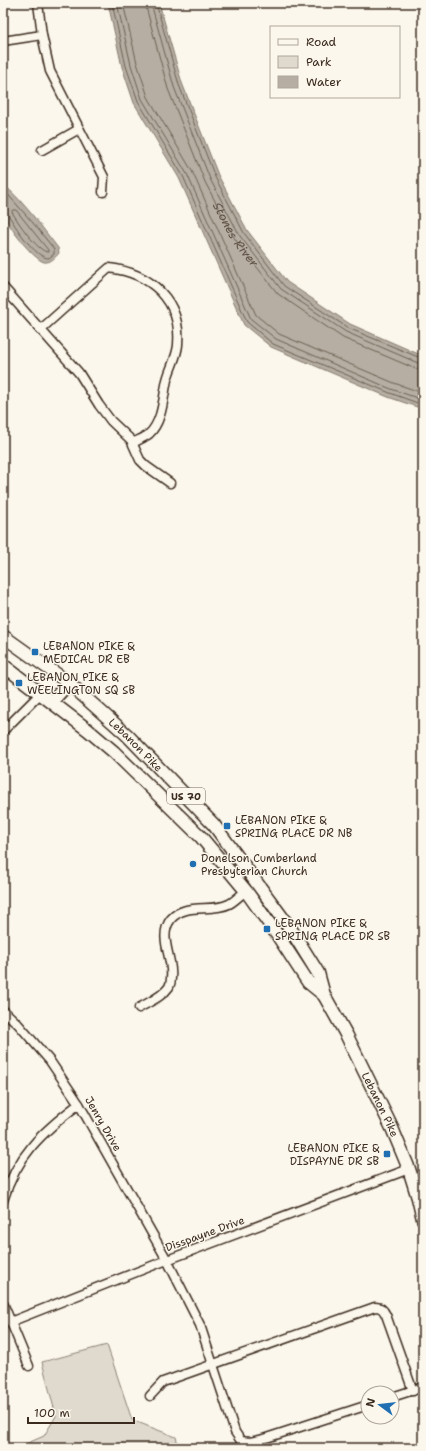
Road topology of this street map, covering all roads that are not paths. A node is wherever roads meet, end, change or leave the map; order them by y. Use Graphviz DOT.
graph roads {
  1 [pos="38,3"];
  2 [pos="42,35"];
  3 [pos="3,41"];
  4 [pos="79,129"];
  5 [pos="42,150"];
  6 [pos="103,192"];
  7 [pos="3,287"];
  8 [pos="40,330"];
  9 [pos="133,443"];
  10 [pos="170,483"];
  11 [pos="3,636"];
  12 [pos="3,665"];
  13 [pos="68,683"];
  14 [pos="41,693"];
  15 [pos="52,701"];
  16 [pos="3,731"];
  17 [pos="195,806"];
  18 [pos="181,818"];
  19 [pos="246,890"];
  20 [pos="324,995"];
  21 [pos="139,1008"];
  22 [pos="3,1010"];
  23 [pos="79,1104"];
  24 [pos="409,1169"];
  25 [pos="3,1201"];
  26 [pos="423,1219"];
  27 [pos="168,1260"];
  28 [pos="3,1303"];
  29 [pos="10,1322"];
  30 [pos="213,1364"];
  31 [pos="29,1366"];
  32 [pos="423,1387"];
  33 [pos="413,1391"];
  34 [pos="400,1395"];
  35 [pos="150,1396"];
  36 [pos="360,1408"];
  1 -- 2 [label="street"];
  2 -- 3 [label="street"];
  2 -- 4 [label="street"];
  4 -- 5 [label="street"];
  4 -- 6 [label="street"];
  7 -- 8 [label="street"];
  8 -- 9 [label="street"];
  8 -- 9 [label="street"];
  9 -- 10 [label="street"];
  11 -- 13 [label="main road, Lebanon Pike / US 70"];
  12 -- 14 [label="main road, Lebanon Pike / US 70"];
  13 -- 15 [label="main road"];
  13 -- 17 [label="main road, Lebanon Pike / US 70"];
  14 -- 15 [label="main road, Lebanon Pike / US 70"];
  14 -- 16 [label="street"];
  15 -- 18 [label="main road, Lebanon Pike / US 70"];
  17 -- 18 [label="main road"];
  17 -- 20 [label="main road, Lebanon Pike / US 70"];
  18 -- 19 [label="main road, Lebanon Pike / US 70"];
  19 -- 20 [label="main road, Lebanon Pike / US 70"];
  19 -- 21 [label="street"];
  20 -- 24 [label="main road, Lebanon Pike / US 70"];
  22 -- 23 [label="street, Jenry Drive"];
  23 -- 25 [label="street"];
  23 -- 27 [label="street, Jenry Drive"];
  24 -- 26 [label="main road, Lebanon Pike / US 70"];
  24 -- 27 [label="street, Disspayne Drive"];
  27 -- 29 [label="street, Disspayne Drive"];
  27 -- 30 [label="street, Jenry Drive"];
  28 -- 29 [label="street"];
  29 -- 31 [label="street"];
  30 -- 33 [label="street"];
  30 -- 35 [label="street"];
  30 -- 36 [label="street, Jenry Drive"];
  32 -- 33 [label="street"];
  33 -- 34 [label="street"];
}
